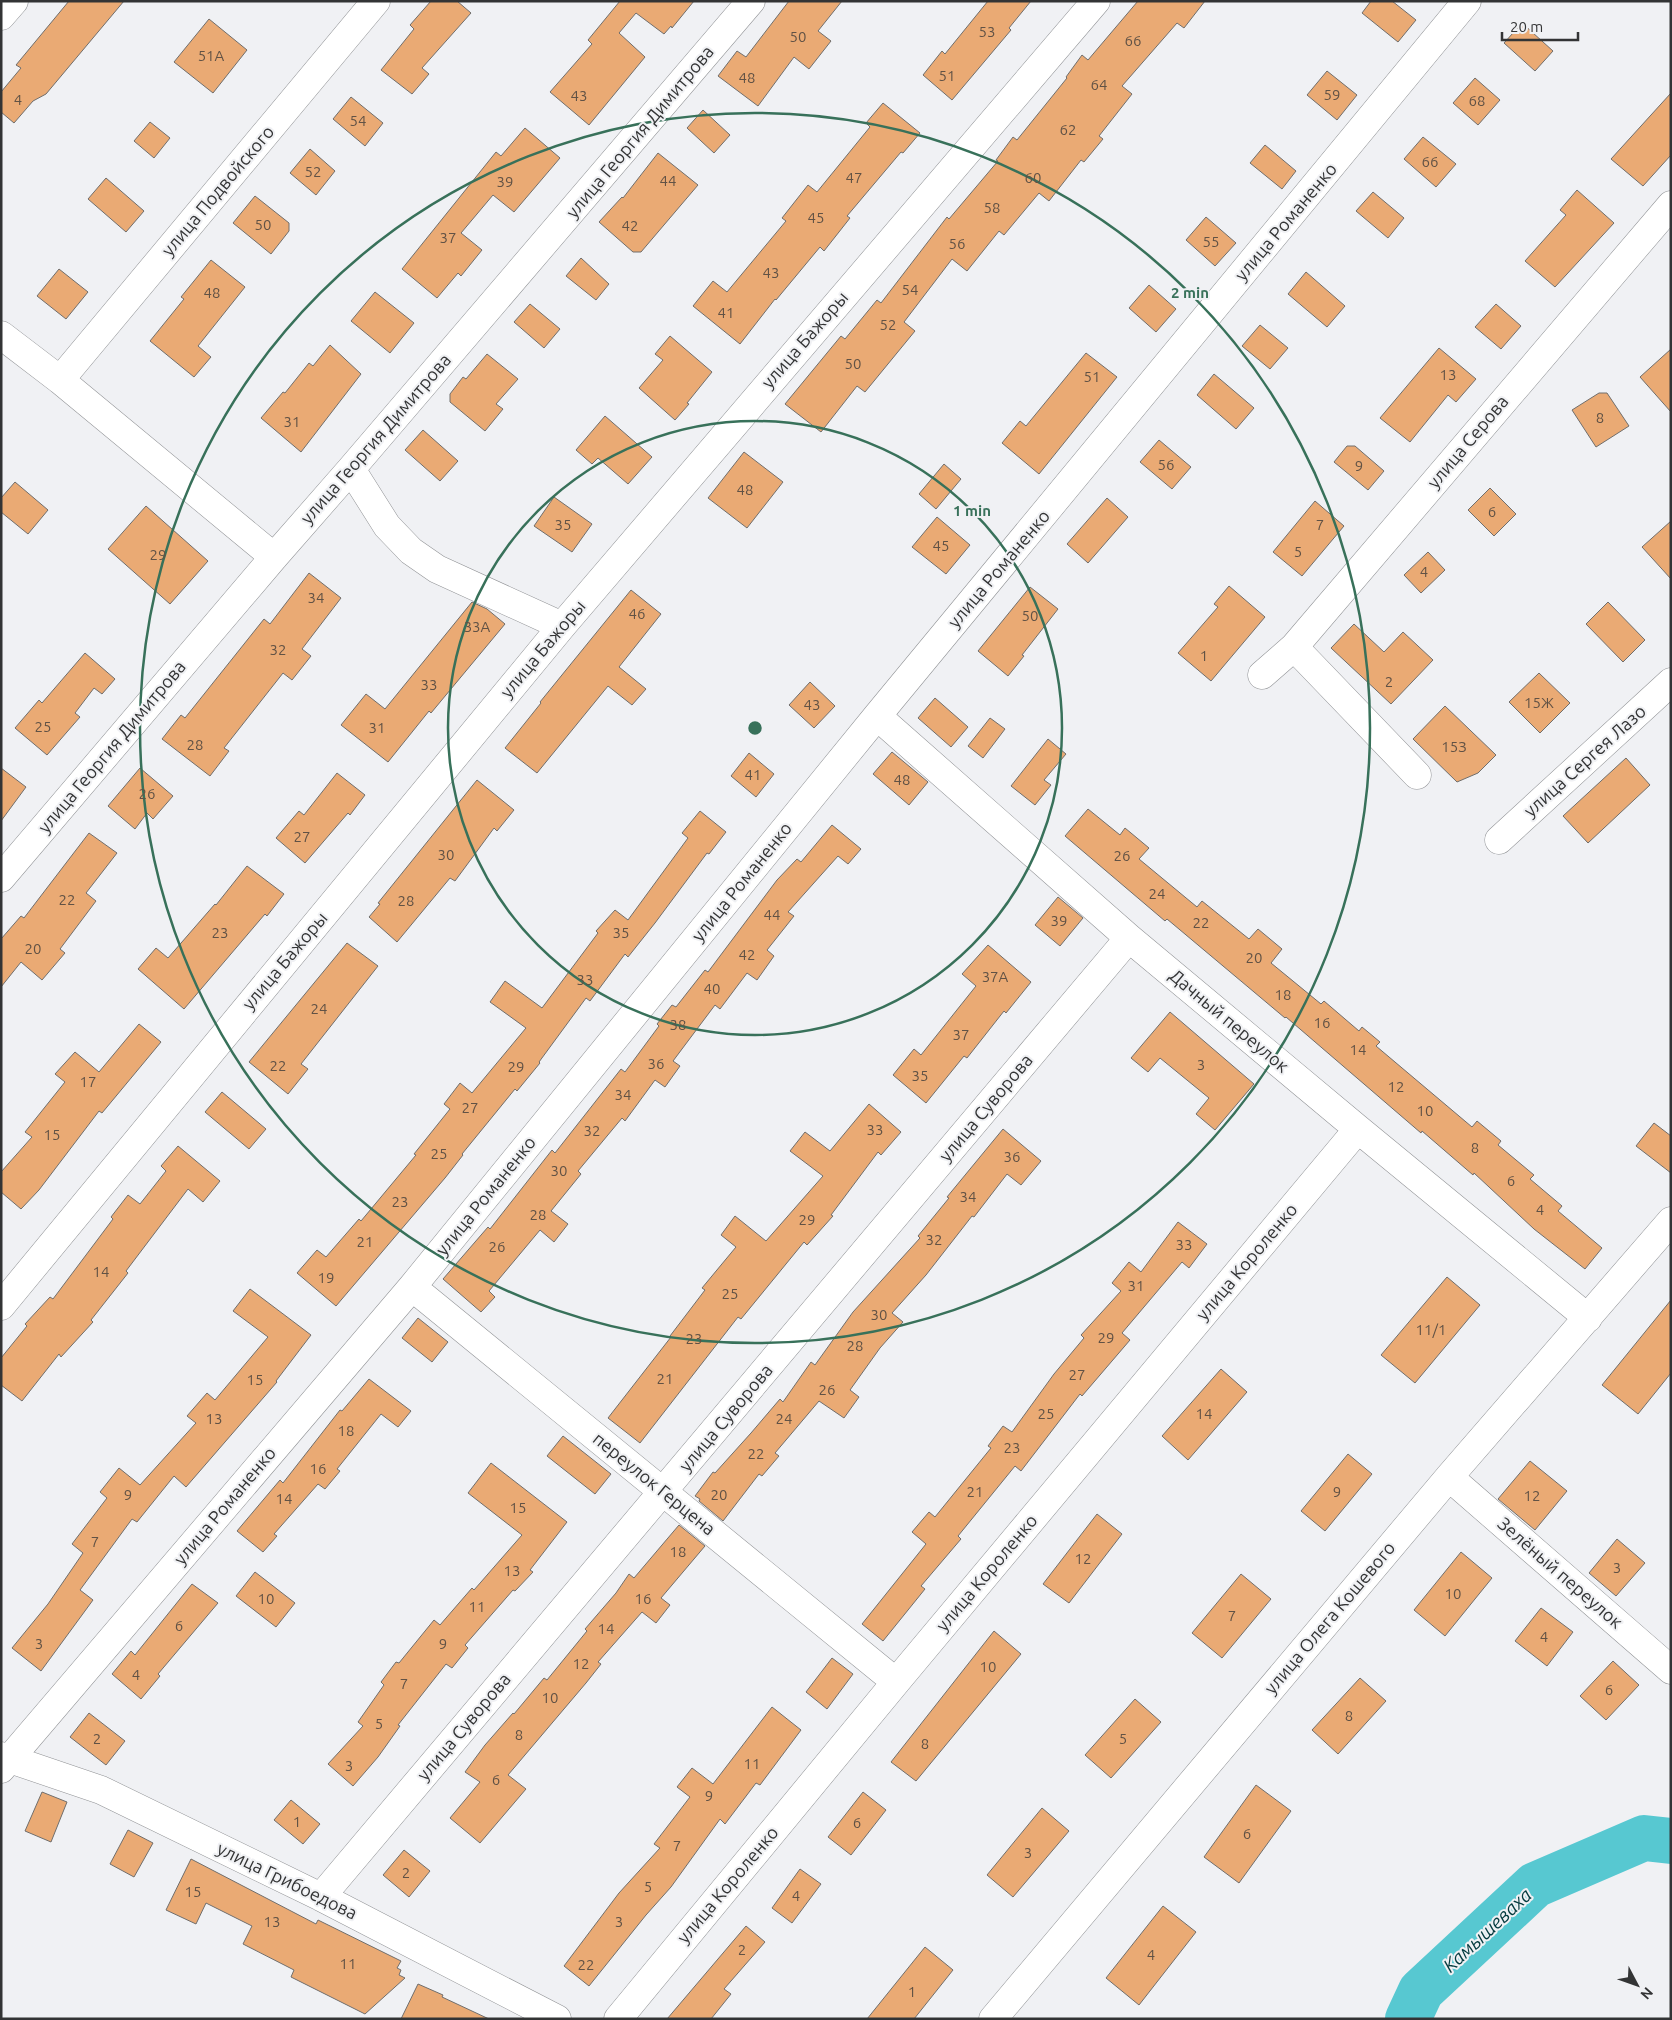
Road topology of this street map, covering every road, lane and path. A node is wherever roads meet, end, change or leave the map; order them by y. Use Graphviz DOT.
graph roads {
  1 [pos="14,1"];
  2 [pos="376,1"];
  3 [pos="751,1"];
  4 [pos="1096,1"];
  5 [pos="1467,1"];
  6 [pos="1,16"];
  7 [pos="1671,205"];
  8 [pos="1,334"];
  9 [pos="60,380"];
  10 [pos="351,469"];
  11 [pos="274,557"];
  12 [pos="562,626"];
  13 [pos="1294,647"];
  14 [pos="1262,675"];
  15 [pos="1671,682"];
  16 [pos="877,716"];
  17 [pos="1417,775"];
  18 [pos="1499,840"];
  19 [pos="1,878"];
  20 [pos="1129,938"];
  21 [pos="1358,1129"];
  22 [pos="1671,1221"];
  23 [pos="412,1286"];
  24 [pos="1,1306"];
  25 [pos="1588,1318"];
  26 [pos="1450,1477"];
  27 [pos="663,1492"];
  28 [pos="1671,1670"];
  29 [pos="896,1682"];
  30 [pos="4,1761"];
  31 [pos="321,1897"];
  32 [pos="558,2019"];
  33 [pos="618,2019"];
  34 [pos="992,2019"];
  1 -- 6 [label="street"];
  2 -- 9 [label="street, улица Подвойского"];
  3 -- 10 [label="street, улица Георгия Димитрова"];
  4 -- 12 [label="street, улица Бажоры"];
  5 -- 16 [label="street, улица Романенко"];
  7 -- 13 [label="street, улица Серова"];
  8 -- 9 [label="street"];
  9 -- 11 [label="street"];
  10 -- 11 [label="street, улица Георгия Димитрова"];
  10 -- 12 [label="street"];
  11 -- 19 [label="street, улица Георгия Димитрова"];
  12 -- 24 [label="street, улица Бажоры"];
  13 -- 14 [label="street, улица Серова"];
  13 -- 17 [label="street"];
  15 -- 18 [label="street, улица Сергея Лазо"];
  16 -- 20 [label="street, Дачный переулок"];
  16 -- 23 [label="street, улица Романенко"];
  20 -- 21 [label="street, Дачный переулок"];
  20 -- 27 [label="street, улица Суворова"];
  21 -- 25 [label="street, Дачный переулок"];
  21 -- 29 [label="street, улица Короленко"];
  22 -- 25 [label="street, улица Олега Кошевого"];
  23 -- 27 [label="street, переулок Герцена"];
  23 -- 30 [label="street, улица Романенко"];
  25 -- 26 [label="street, улица Олега Кошевого"];
  26 -- 28 [label="street, Зелёный переулок"];
  26 -- 34 [label="street, улица Олега Кошевого"];
  27 -- 29 [label="street, переулок Герцена"];
  27 -- 31 [label="street, улица Суворова"];
  29 -- 33 [label="street, улица Короленко"];
  30 -- 31 [label="street, улица Грибоедова"];
  31 -- 32 [label="street, улица Грибоедова"];
}
